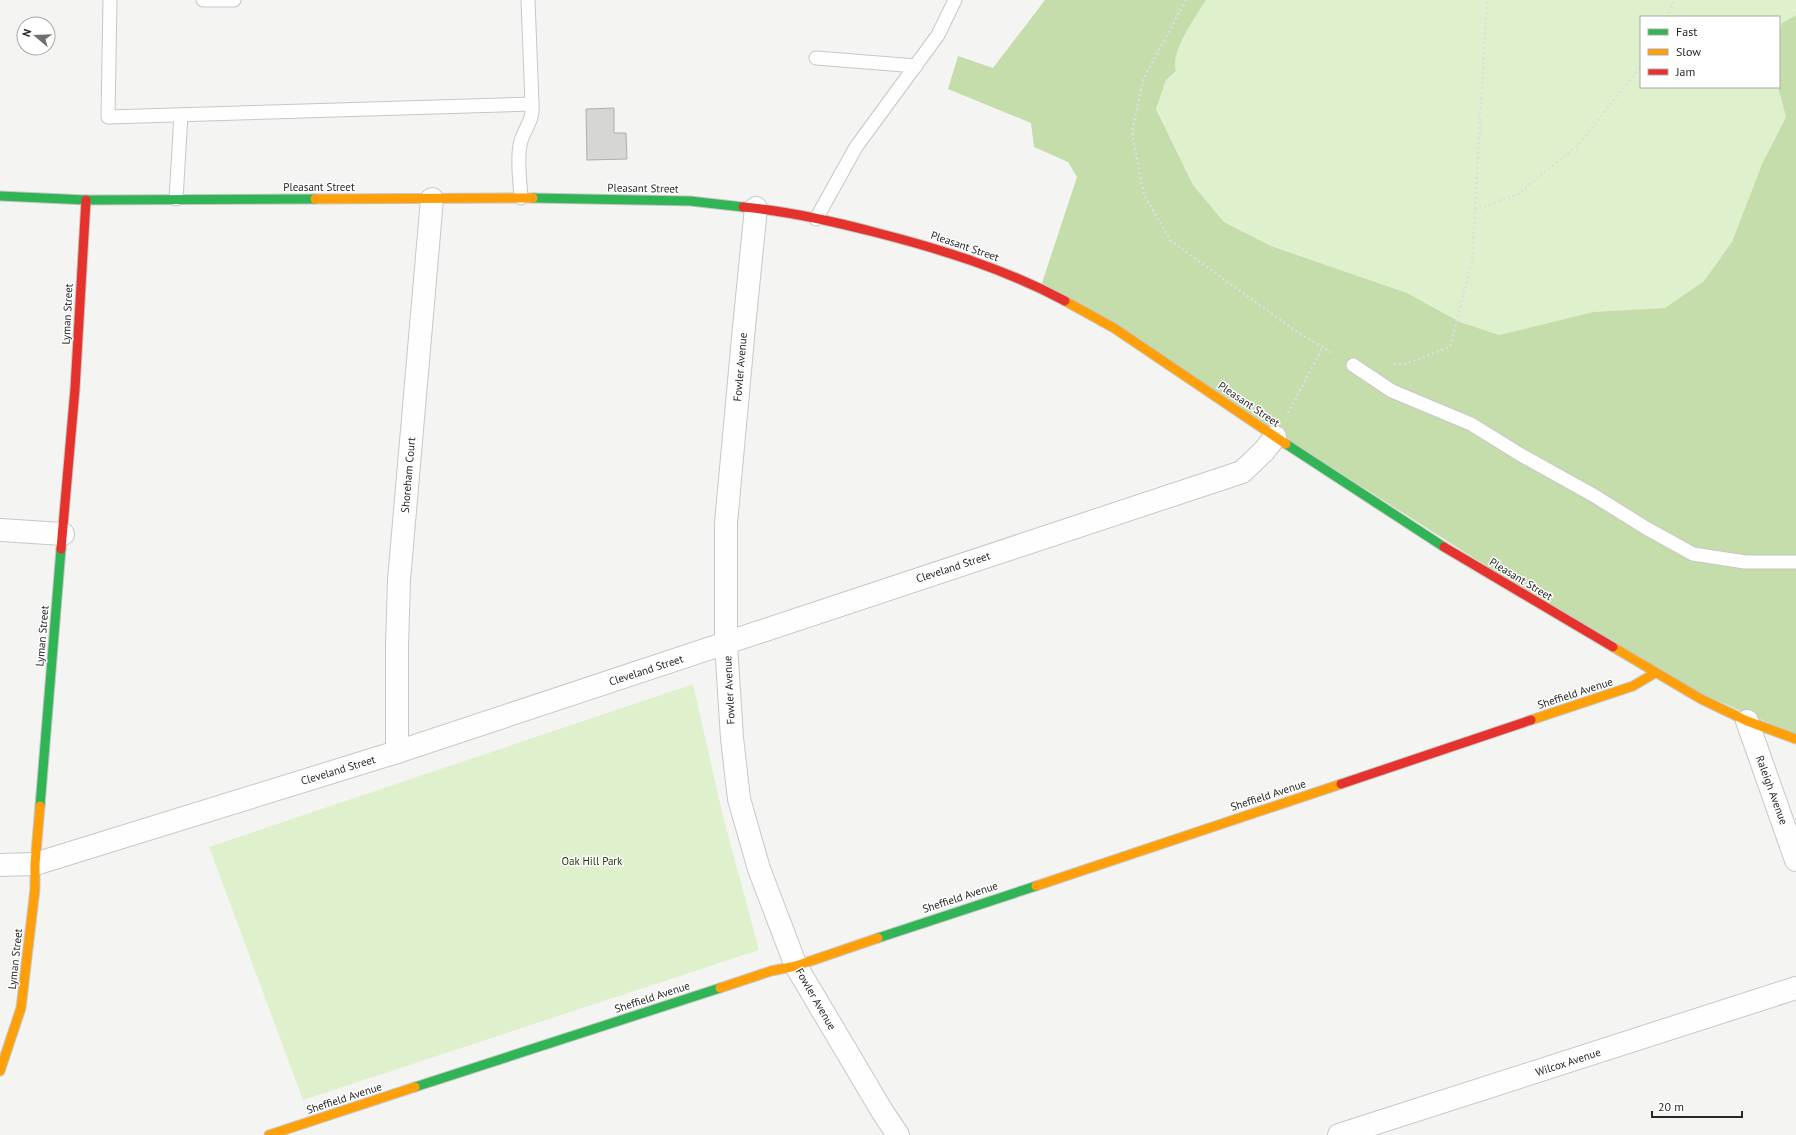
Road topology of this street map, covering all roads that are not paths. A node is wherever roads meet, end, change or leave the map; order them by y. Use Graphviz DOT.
graph roads {
  1 [pos="110,0"];
  2 [pos="203,0"];
  3 [pos="234,0"];
  4 [pos="528,0"];
  5 [pos="955,0"];
  6 [pos="816,58"];
  7 [pos="916,66"];
  8 [pos="532,104"];
  9 [pos="181,115"];
  10 [pos="0,196"];
  11 [pos="521,198"];
  12 [pos="176,199"];
  13 [pos="432,199"];
  14 [pos="86,200"];
  15 [pos="756,208"];
  16 [pos="816,219"];
  17 [pos="1353,365"];
  18 [pos="1275,437"];
  19 [pos="0,530"];
  20 [pos="63,534"];
  21 [pos="1796,562"];
  22 [pos="726,644"];
  23 [pos="1655,673"];
  24 [pos="1747,721"];
  25 [pos="1796,739"];
  26 [pos="397,752"];
  27 [pos="1796,860"];
  28 [pos="35,864"];
  29 [pos="0,865"];
  30 [pos="796,966"];
  31 [pos="1796,988"];
  32 [pos="0,1071"];
  33 [pos="269,1135"];
  34 [pos="898,1135"];
  35 [pos="1339,1135"];
  1 -- 9 [label="lane"];
  2 -- 3 [label="lane"];
  4 -- 8 [label="lane"];
  5 -- 7 [label="lane"];
  6 -- 7 [label="lane"];
  7 -- 16 [label="lane"];
  8 -- 9 [label="lane"];
  8 -- 11 [label="lane"];
  9 -- 12 [label="lane"];
  10 -- 14 [label="street, Pleasant Street"];
  11 -- 13 [label="street, Pleasant Street"];
  11 -- 15 [label="street, Pleasant Street"];
  12 -- 13 [label="street, Pleasant Street"];
  12 -- 14 [label="street, Pleasant Street"];
  13 -- 26 [label="street, Shoreham Court"];
  14 -- 20 [label="street, Lyman Street"];
  15 -- 16 [label="street, Pleasant Street"];
  15 -- 22 [label="street, Fowler Avenue"];
  16 -- 18 [label="street, Pleasant Street"];
  17 -- 21 [label="lane"];
  18 -- 22 [label="street, Cleveland Street"];
  18 -- 23 [label="street, Pleasant Street"];
  19 -- 20 [label="street"];
  20 -- 28 [label="street, Lyman Street"];
  22 -- 26 [label="street, Cleveland Street"];
  22 -- 30 [label="street, Fowler Avenue"];
  23 -- 24 [label="street, Pleasant Street"];
  23 -- 30 [label="street, Sheffield Avenue"];
  24 -- 25 [label="street, Pleasant Street"];
  24 -- 27 [label="street, Raleigh Avenue"];
  26 -- 28 [label="street, Cleveland Street"];
  28 -- 29 [label="street, Cleveland Street"];
  28 -- 32 [label="street, Lyman Street"];
  30 -- 33 [label="street, Sheffield Avenue"];
  30 -- 34 [label="street, Fowler Avenue"];
  31 -- 35 [label="street, Wilcox Avenue"];
}
